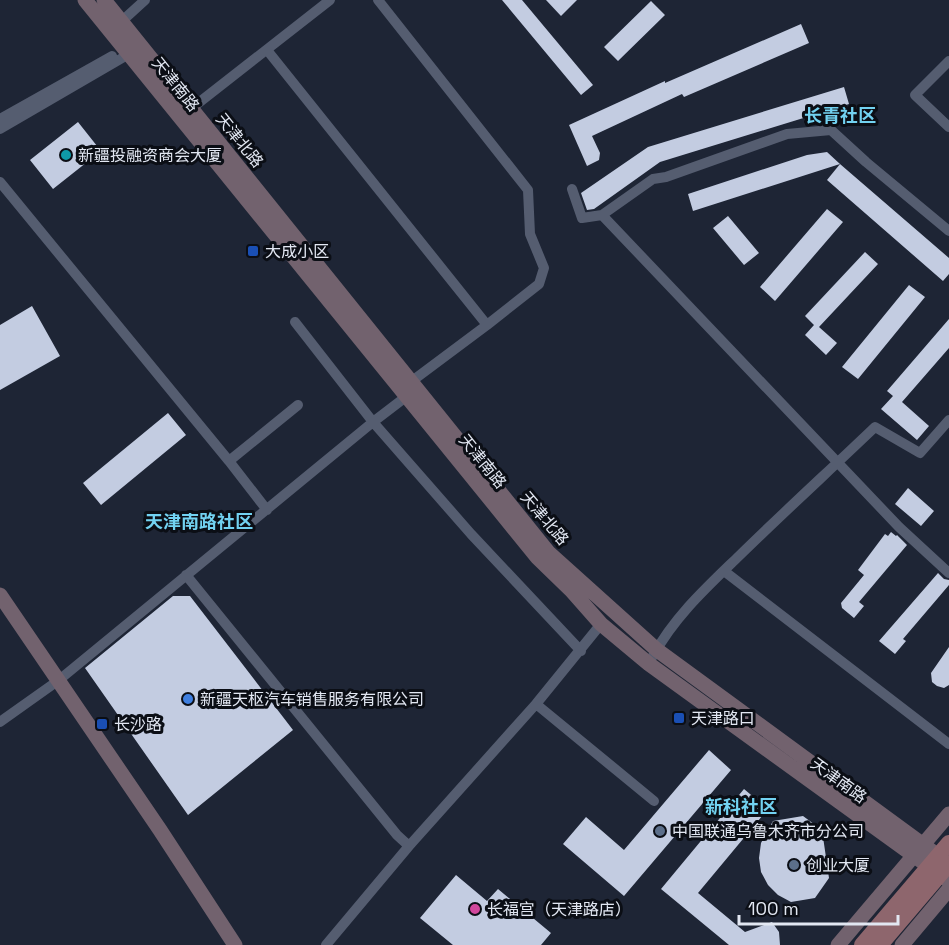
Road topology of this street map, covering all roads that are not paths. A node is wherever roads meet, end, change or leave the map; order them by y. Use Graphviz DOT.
graph roads {
  1 [pos="85,0"];
  2 [pos="104,0"];
  3 [pos="145,0"];
  4 [pos="330,0"];
  5 [pos="378,0"];
  6 [pos="122,21"];
  7 [pos="267,50"];
  8 [pos="127,52"];
  9 [pos="949,61"];
  10 [pos="192,108"];
  11 [pos="0,118"];
  12 [pos="949,127"];
  13 [pos="0,129"];
  14 [pos="209,142"];
  15 [pos="0,182"];
  16 [pos="572,189"];
  17 [pos="602,216"];
  18 [pos="949,231"];
  19 [pos="295,322"];
  20 [pos="487,325"];
  21 [pos="409,388"];
  22 [pos="298,405"];
  23 [pos="949,420"];
  24 [pos="373,422"];
  25 [pos="229,461"];
  26 [pos="837,463"];
  27 [pos="267,510"];
  28 [pos="724,571"];
  29 [pos="949,573"];
  30 [pos="186,575"];
  31 [pos="0,595"];
  32 [pos="601,624"];
  33 [pos="657,650"];
  34 [pos="581,651"];
  35 [pos="649,664"];
  36 [pos="59,680"];
  37 [pos="536,704"];
  38 [pos="0,722"];
  39 [pos="949,744"];
  40 [pos="654,801"];
  41 [pos="949,814"];
  42 [pos="949,843"];
  43 [pos="409,846"];
  44 [pos="918,851"];
  45 [pos="943,871"];
  46 [pos="235,945"];
  47 [pos="326,945"];
  48 [pos="838,945"];
  49 [pos="862,945"];
  50 [pos="880,945"];
  51 [pos="902,945"];
  1 -- 8 [label="street, 天津南路"];
  2 -- 6 [label="street, 天津北路"];
  3 -- 6 [label="street"];
  4 -- 7 [label="street"];
  5 -- 20 [label="street"];
  6 -- 10 [label="street, 天津北路"];
  7 -- 10 [label="street"];
  7 -- 20 [label="street"];
  8 -- 11 [label="street"];
  8 -- 13 [label="street"];
  8 -- 14 [label="street, 天津南路"];
  9 -- 12 [label="street"];
  10 -- 14 [label="street, 天津北路"];
  14 -- 21 [label="street, 天津南路"];
  15 -- 25 [label="street"];
  16 -- 17 [label="street"];
  17 -- 18 [label="street"];
  17 -- 26 [label="street"];
  19 -- 24 [label="street"];
  20 -- 21 [label="street"];
  21 -- 24 [label="street"];
  21 -- 32 [label="street, 天津南路"];
  21 -- 33 [label="street, 天津北路"];
  22 -- 25 [label="street"];
  23 -- 26 [label="street"];
  24 -- 27 [label="street"];
  24 -- 34 [label="street"];
  25 -- 27 [label="street"];
  26 -- 28 [label="street"];
  26 -- 29 [label="street"];
  27 -- 30 [label="street"];
  28 -- 33 [label="street"];
  28 -- 39 [label="street"];
  30 -- 36 [label="street"];
  30 -- 43 [label="street"];
  31 -- 36 [label="street"];
  32 -- 34 [label="street"];
  32 -- 35 [label="street, 天津南路"];
  33 -- 35 [label="street"];
  33 -- 44 [label="street, 天津北路"];
  34 -- 37 [label="street"];
  35 -- 44 [label="street, 天津南路"];
  36 -- 38 [label="street"];
  36 -- 46 [label="street"];
  37 -- 40 [label="street"];
  37 -- 43 [label="street"];
  41 -- 44 [label="street"];
  42 -- 45 [label="main road"];
  43 -- 47 [label="street"];
  44 -- 45 [label="street, 天津北路"];
  44 -- 48 [label="street"];
  45 -- 49 [label="main road"];
  45 -- 50 [label="main road"];
  45 -- 51 [label="street"];
}
